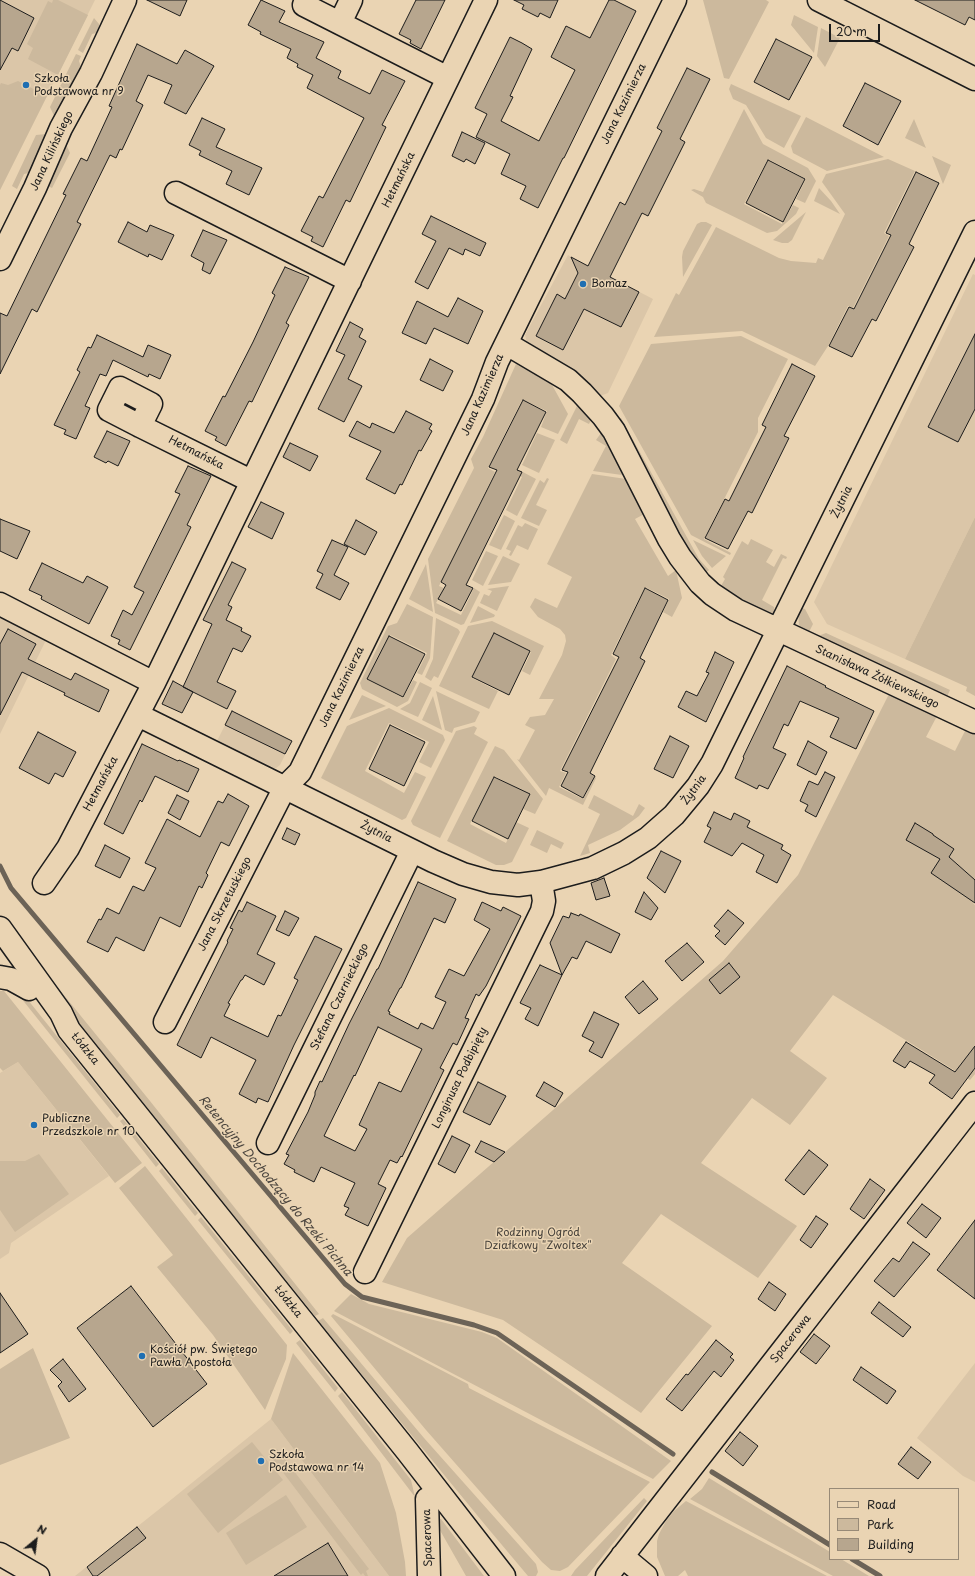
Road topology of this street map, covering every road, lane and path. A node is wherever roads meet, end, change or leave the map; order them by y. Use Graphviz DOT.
graph roads {
  1 [pos="125,0"];
  2 [pos="306,0"];
  3 [pos="351,0"];
  4 [pos="486,0"];
  5 [pos="675,0"];
  6 [pos="819,0"];
  7 [pos="844,6"];
  8 [pos="340,23"];
  9 [pos="448,78"];
  10 [pos="975,79"];
  11 [pos="176,193"];
  12 [pos="975,232"];
  13 [pos="0,259"];
  14 [pos="350,281"];
  15 [pos="507,344"];
  16 [pos="140,426"];
  17 [pos="251,481"];
  18 [pos="0,604"];
  19 [pos="779,631"];
  20 [pos="154,683"];
  21 [pos="138,715"];
  22 [pos="975,722"];
  23 [pos="285,786"];
  24 [pos="412,851"];
  25 [pos="541,882"];
  26 [pos="44,883"];
  27 [pos="0,930"];
  28 [pos="0,951"];
  29 [pos="0,977"];
  30 [pos="29,989"];
  31 [pos="165,1022"];
  32 [pos="69,1030"];
  33 [pos="975,1103"];
  34 [pos="268,1143"];
  35 [pos="365,1272"];
  36 [pos="427,1499"];
  37 [pos="0,1554"];
  38 [pos="622,1556"];
  39 [pos="38,1576"];
  40 [pos="429,1576"];
  41 [pos="504,1576"];
  42 [pos="606,1576"];
  43 [pos="646,1576"];
  1 -- 13 [label="street, Jana Kilińskiego"];
  2 -- 8 [label="street"];
  3 -- 8 [label="street"];
  4 -- 9 [label="street, Hetmańska"];
  5 -- 15 [label="street, Jana Kazimierza"];
  6 -- 7 [label="street"];
  7 -- 10 [label="street"];
  8 -- 9 [label="street"];
  9 -- 14 [label="street, Hetmańska"];
  11 -- 14 [label="street"];
  12 -- 19 [label="street, Żytnia"];
  14 -- 17 [label="street, Hetmańska"];
  15 -- 19 [label="street, Stanisława Żółkiewskiego"];
  15 -- 23 [label="street, Jana Kazimierza"];
  16 -- 17 [label="street, Hetmańska"];
  17 -- 20 [label="street, Hetmańska"];
  18 -- 20 [label="street"];
  19 -- 22 [label="street, Stanisława Żółkiewskiego"];
  19 -- 25 [label="street, Żytnia"];
  20 -- 21 [label="street, Hetmańska"];
  21 -- 23 [label="street, Żytnia"];
  21 -- 26 [label="street, Hetmańska"];
  23 -- 24 [label="street, Żytnia"];
  23 -- 31 [label="street, Jana Skrzetuskiego"];
  24 -- 25 [label="street, Żytnia"];
  24 -- 34 [label="street, Stefana Czarnieckiego"];
  25 -- 35 [label="street, Longinusa Podbipięty"];
  27 -- 32 [label="street, Łódzka"];
  28 -- 30 [label="street, Łódzka"];
  29 -- 30 [label="street"];
  30 -- 32 [label="street, Łódzka"];
  32 -- 41 [label="street, Łódzka"];
  33 -- 38 [label="street, Spacerowa"];
  36 -- 40 [label="street, Spacerowa"];
  37 -- 39 [label="street"];
  38 -- 42 [label="street, Spacerowa"];
  38 -- 43 [label="street"];
}
